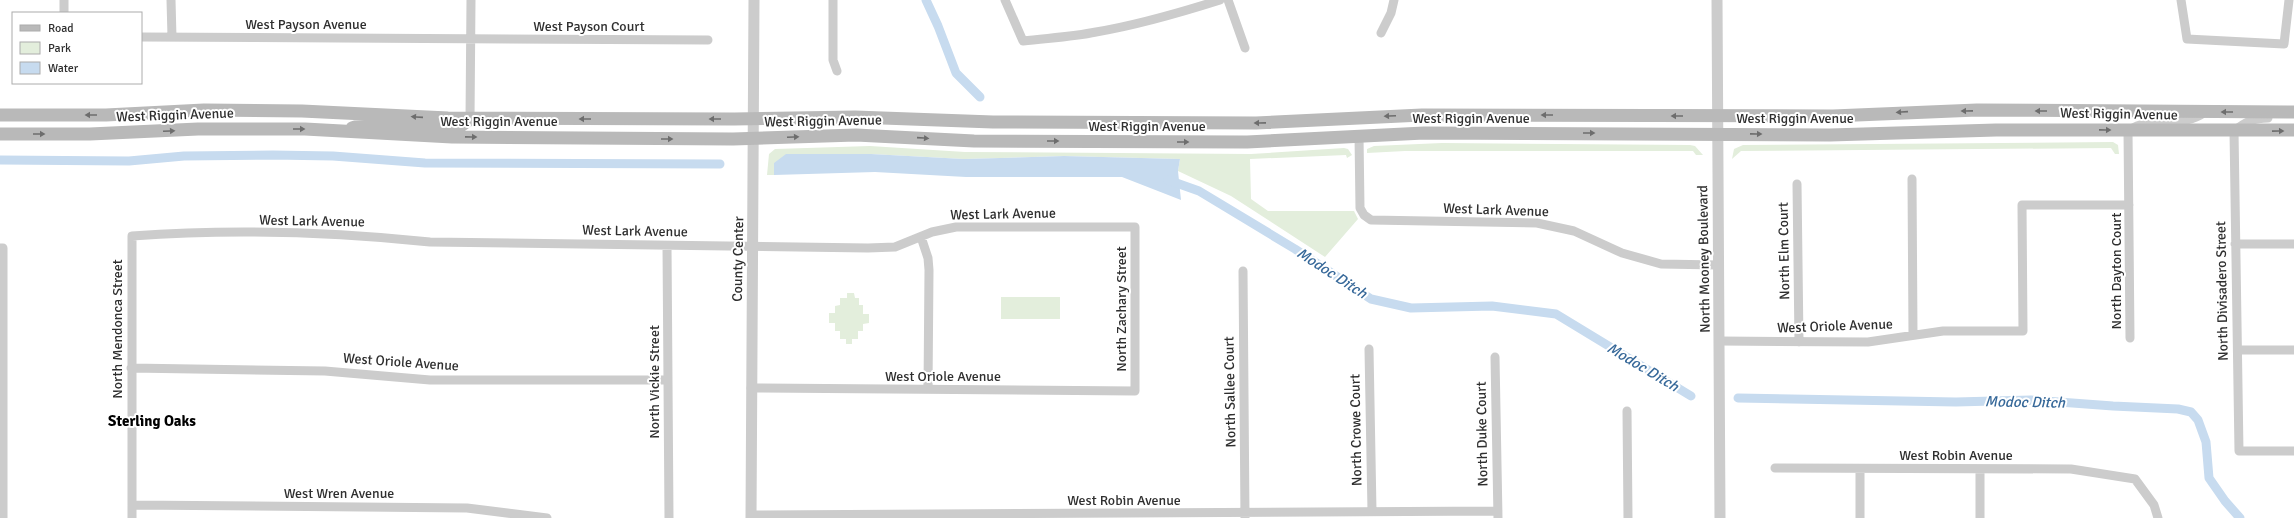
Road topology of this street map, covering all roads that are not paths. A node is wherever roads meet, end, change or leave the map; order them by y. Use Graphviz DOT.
graph roads {
  1 [pos="64,0"];
  2 [pos="171,0"];
  3 [pos="471,0"];
  4 [pos="754,0"];
  5 [pos="833,0"];
  6 [pos="1005,0"];
  7 [pos="1220,0"];
  8 [pos="1228,0"];
  9 [pos="1394,0"];
  10 [pos="1717,0"];
  11 [pos="2181,0"];
  12 [pos="2290,2"];
  13 [pos="64,12"];
  14 [pos="1381,33"];
  15 [pos="142,37"];
  16 [pos="172,37"];
  17 [pos="470,40"];
  18 [pos="708,40"];
  19 [pos="1245,48"];
  20 [pos="838,71"];
  21 [pos="2110,111"];
  22 [pos="2205,112"];
  23 [pos="2294,112"];
  24 [pos="0,115"];
  25 [pos="1716,116"];
  26 [pos="470,118"];
  27 [pos="754,118"];
  28 [pos="2294,118"];
  29 [pos="2057,129"];
  30 [pos="2294,130"];
  31 [pos="344,131"];
  32 [pos="2128,131"];
  33 [pos="2234,131"];
  34 [pos="0,134"];
  35 [pos="1717,134"];
  36 [pos="1359,136"];
  37 [pos="754,138"];
  38 [pos="1912,179"];
  39 [pos="1797,184"];
  40 [pos="2129,205"];
  41 [pos="1135,227"];
  42 [pos="132,236"];
  43 [pos="921,237"];
  44 [pos="2235,244"];
  45 [pos="2294,244"];
  46 [pos="667,246"];
  47 [pos="753,247"];
  48 [pos="1,248"];
  49 [pos="1718,265"];
  50 [pos="1243,271"];
  51 [pos="1913,335"];
  52 [pos="2130,338"];
  53 [pos="1720,341"];
  54 [pos="1799,342"];
  55 [pos="1369,349"];
  56 [pos="2238,350"];
  57 [pos="2294,350"];
  58 [pos="1495,357"];
  59 [pos="131,368"];
  60 [pos="668,380"];
  61 [pos="751,388"];
  62 [pos="928,389"];
  63 [pos="1135,391"];
  64 [pos="1,409"];
  65 [pos="1627,411"];
  66 [pos="2294,451"];
  67 [pos="1776,468"];
  68 [pos="1860,469"];
  69 [pos="1980,469"];
  70 [pos="132,505"];
  71 [pos="1372,511"];
  72 [pos="1498,515"];
  73 [pos="751,516"];
  74 [pos="1122,516"];
  75 [pos="1245,516"];
  76 [pos="3,518"];
  77 [pos="132,518"];
  78 [pos="547,518"];
  79 [pos="669,518"];
  80 [pos="1628,518"];
  81 [pos="1720,518"];
  82 [pos="1860,518"];
  83 [pos="1980,518"];
  84 [pos="2158,518"];
  1 -- 13 [label="street"];
  2 -- 16 [label="street"];
  3 -- 17 [label="street"];
  4 -- 27 [label="street, County Center"];
  5 -- 20 [label="street"];
  6 -- 7 [label="street"];
  8 -- 19 [label="street"];
  9 -- 14 [label="street"];
  10 -- 25 [label="street, North Mooney Boulevard"];
  11 -- 12 [label="street"];
  15 -- 16 [label="street, West Payson Avenue"];
  16 -- 17 [label="street, West Payson Avenue"];
  17 -- 18 [label="street, West Payson Court"];
  17 -- 26 [label="street"];
  21 -- 22 [label="main road, West Riggin Avenue"];
  21 -- 25 [label="main road, West Riggin Avenue, one-way"];
  21 -- 29 [label="main road"];
  23 -- 22 [label="main road, West Riggin Avenue, one-way"];
  22 -- 32 [label="street"];
  26 -- 24 [label="main road, West Riggin Avenue, one-way"];
  25 -- 27 [label="main road, West Riggin Avenue, one-way"];
  25 -- 35 [label="street, North Mooney Boulevard"];
  27 -- 26 [label="main road, West Riggin Avenue, one-way"];
  26 -- 31 [label="main road"];
  27 -- 37 [label="street, County Center"];
  28 -- 33 [label="street"];
  29 -- 32 [label="main road, West Riggin Avenue, one-way"];
  35 -- 29 [label="main road, West Riggin Avenue, one-way"];
  33 -- 30 [label="main road, West Riggin Avenue, one-way"];
  34 -- 31 [label="main road, West Riggin Avenue, one-way"];
  31 -- 37 [label="main road, West Riggin Avenue, one-way"];
  32 -- 33 [label="main road, West Riggin Avenue"];
  32 -- 40 [label="street, North Dayton Court"];
  33 -- 44 [label="street, North Divisadero Street"];
  36 -- 35 [label="main road, West Riggin Avenue, one-way"];
  35 -- 49 [label="street, North Mooney Boulevard"];
  37 -- 36 [label="main road, West Riggin Avenue, one-way"];
  36 -- 49 [label="street, West Lark Avenue"];
  37 -- 47 [label="street, County Center"];
  38 -- 51 [label="street"];
  39 -- 54 [label="street, North Elm Court"];
  40 -- 51 [label="street, West Oriole Avenue"];
  40 -- 52 [label="street, North Dayton Court"];
  41 -- 43 [label="street, West Lark Avenue"];
  41 -- 63 [label="street, North Zachary Street"];
  42 -- 46 [label="street, West Lark Avenue"];
  42 -- 59 [label="street, North Mendonca Street"];
  43 -- 47 [label="street, West Lark Avenue"];
  43 -- 62 [label="street"];
  44 -- 45 [label="street"];
  44 -- 56 [label="street, North Divisadero Street"];
  46 -- 47 [label="street, West Lark Avenue"];
  46 -- 60 [label="street, North Vickie Street"];
  47 -- 61 [label="street, County Center"];
  48 -- 64 [label="street"];
  49 -- 53 [label="street, North Mooney Boulevard"];
  50 -- 75 [label="street, North Sallee Court"];
  51 -- 54 [label="street, West Oriole Avenue"];
  53 -- 54 [label="street, West Oriole Avenue"];
  53 -- 81 [label="street, North Mooney Boulevard"];
  55 -- 71 [label="street, North Crowe Court"];
  56 -- 57 [label="street"];
  56 -- 66 [label="street, North Divisadero Street"];
  58 -- 72 [label="street, North Duke Court"];
  59 -- 60 [label="street, West Oriole Avenue"];
  59 -- 70 [label="street, North Mendonca Street"];
  60 -- 79 [label="street, North Vickie Street"];
  61 -- 62 [label="street, West Oriole Avenue"];
  61 -- 73 [label="street, County Center"];
  62 -- 63 [label="street, West Oriole Avenue"];
  64 -- 76 [label="street"];
  65 -- 80 [label="street"];
  67 -- 68 [label="street, West Robin Avenue"];
  68 -- 69 [label="street, West Robin Avenue"];
  68 -- 82 [label="street"];
  69 -- 83 [label="street"];
  69 -- 84 [label="street, West Robin Avenue"];
  70 -- 77 [label="street, North Mendonca Street"];
  70 -- 78 [label="street, West Wren Avenue"];
  71 -- 72 [label="street, West Robin Avenue"];
  71 -- 75 [label="street, West Robin Avenue"];
  73 -- 74 [label="street, West Robin Avenue"];
  74 -- 75 [label="street, West Robin Avenue"];
}
